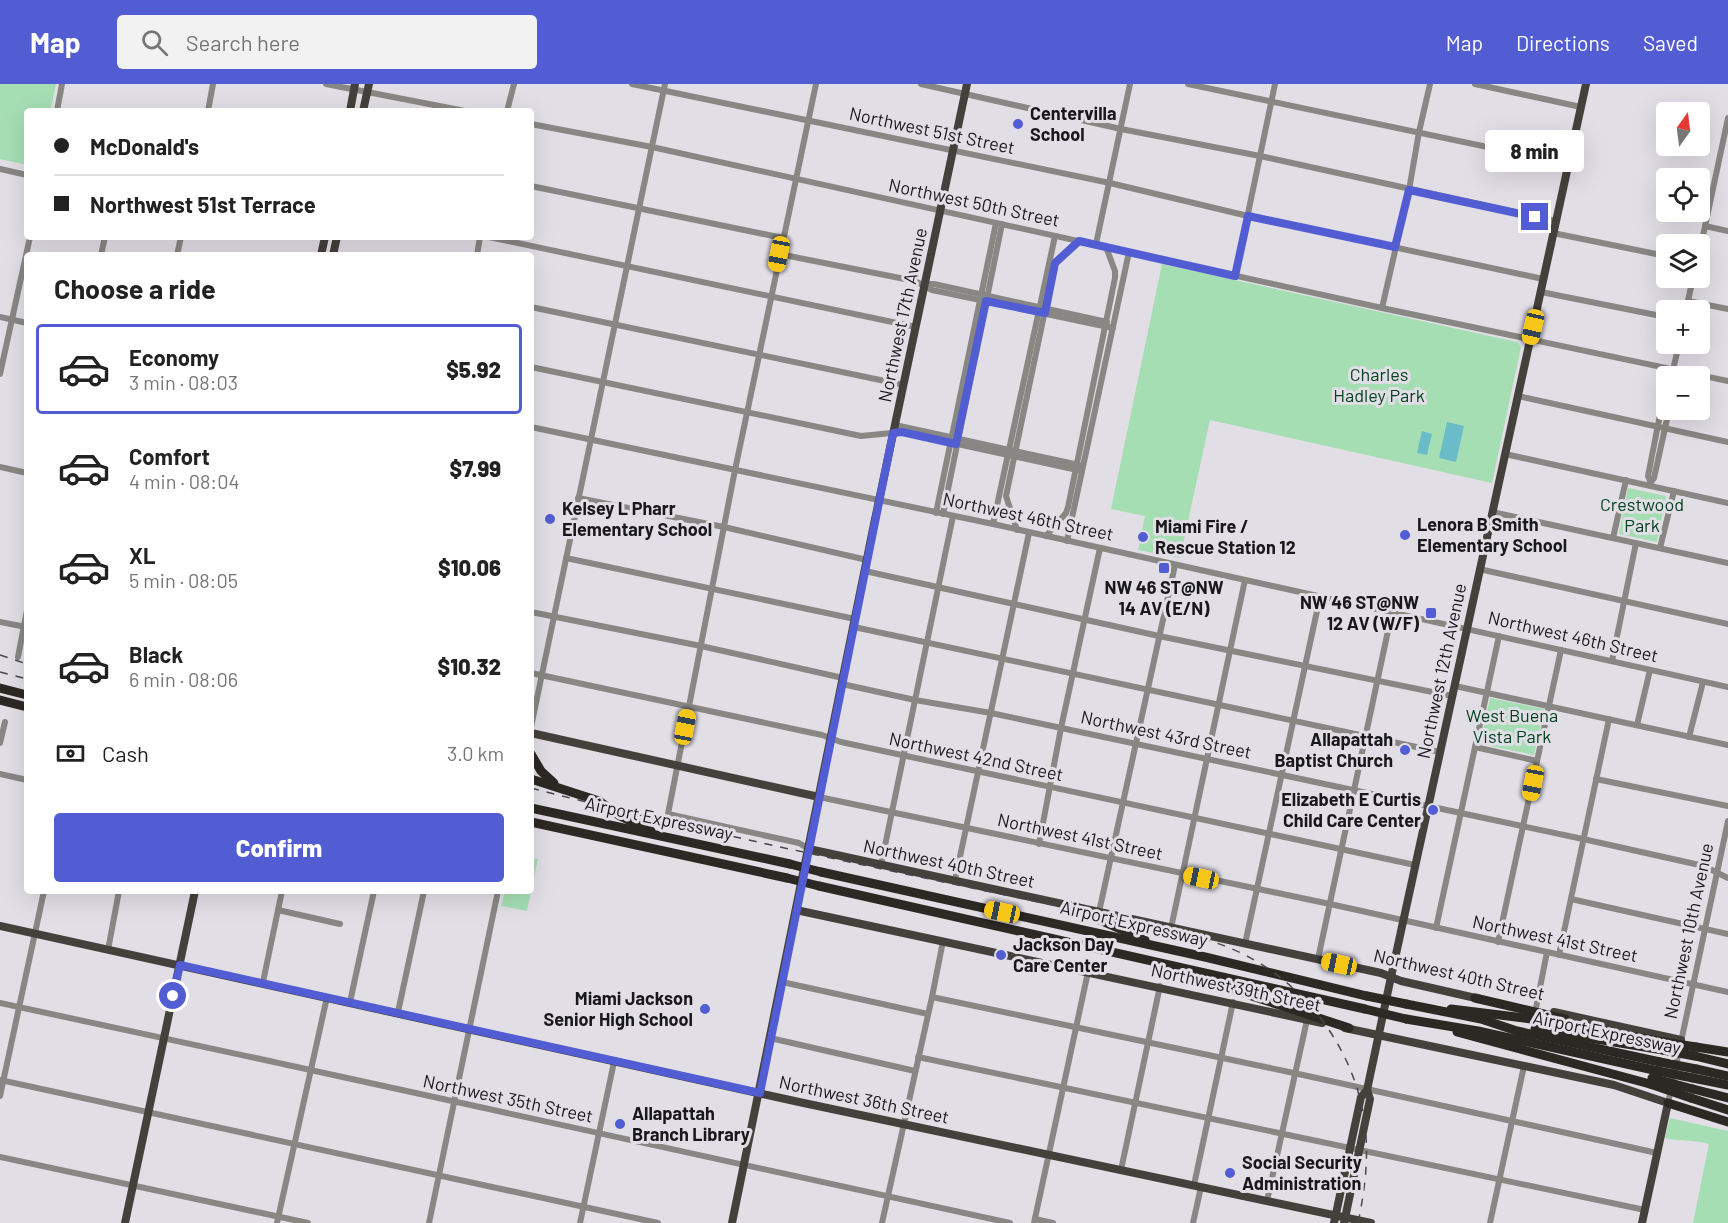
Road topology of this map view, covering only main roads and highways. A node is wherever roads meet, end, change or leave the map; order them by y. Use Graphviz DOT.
graph roads {
  1 [pos="369,84"];
  2 [pos="967,84"];
  3 [pos="1586,84"];
  4 [pos="354,87"];
  5 [pos="350,108"];
  6 [pos="364,108"];
  7 [pos="3,689"];
  8 [pos="24,693"];
  9 [pos="0,700"];
  10 [pos="24,707"];
  11 [pos="534,734"];
  12 [pos="534,758"];
  13 [pos="534,780"];
  14 [pos="567,790"];
  15 [pos="819,797"];
  16 [pos="534,809"];
  17 [pos="534,823"];
  18 [pos="667,838"];
  19 [pos="809,849"];
  20 [pos="194,894"];
  21 [pos="1076,907"];
  22 [pos="796,910"];
  23 [pos="0,926"];
  24 [pos="1181,952"];
  25 [pos="180,965"];
  26 [pos="1200,973"];
  27 [pos="1391,977"];
  28 [pos="1475,998"];
  29 [pos="1435,1011"];
  30 [pos="1481,1019"];
  31 [pos="1426,1023"];
  32 [pos="1349,1028"];
  33 [pos="1379,1035"];
  34 [pos="1643,1038"];
  35 [pos="1681,1040"];
  36 [pos="1664,1046"];
  37 [pos="1695,1052"];
  38 [pos="1728,1052"];
  39 [pos="1728,1062"];
  40 [pos="1655,1074"];
  41 [pos="1694,1074"];
  42 [pos="1728,1076"];
  43 [pos="1728,1085"];
  44 [pos="760,1093"];
  45 [pos="1692,1093"];
  46 [pos="1728,1098"];
  47 [pos="1668,1103"];
  48 [pos="1725,1109"];
  49 [pos="1728,1122"];
  50 [pos="1354,1149"];
  51 [pos="1335,1219"];
  52 [pos="1344,1220"];
  53 [pos="125,1223"];
  54 [pos="732,1223"];
  55 [pos="1371,1223"];
  56 [pos="1642,1223"];
  1 -- 6 [label="main road"];
  2 -- 15 [label="main road, Northwest 17th Avenue"];
  3 -- 27 [label="main road, Northwest 12th Avenue"];
  4 -- 5 [label="main road"];
  7 -- 8 [label="highway"];
  9 -- 10 [label="highway"];
  11 -- 15 [label="main road, Northwest 41st Street"];
  12 -- 14 [label="highway"];
  13 -- 14 [label="highway"];
  14 -- 18 [label="highway"];
  15 -- 19 [label="main road, Northwest 17th Avenue"];
  16 -- 18 [label="highway, Airport Expressway"];
  17 -- 26 [label="highway, Airport Expressway, bridge"];
  18 -- 24 [label="highway, Airport Expressway, bridge"];
  19 -- 21 [label="main road, Northwest 40th Street"];
  19 -- 22 [label="main road, Northwest 17th Avenue"];
  20 -- 25 [label="main road"];
  21 -- 24 [label="highway"];
  21 -- 27 [label="main road, Northwest 40th Street"];
  22 -- 32 [label="main road, Northwest 39th Street"];
  22 -- 44 [label="main road, Northwest 17th Avenue"];
  23 -- 25 [label="main road, Northwest 36th Street"];
  24 -- 29 [label="highway, Airport Expressway, bridge"];
  25 -- 44 [label="main road, Northwest 36th Street"];
  25 -- 53 [label="main road"];
  26 -- 31 [label="highway, Airport Expressway, bridge"];
  26 -- 32 [label="highway"];
  27 -- 28 [label="main road, Northwest 40th Street"];
  27 -- 33 [label="main road, Northwest 12th Avenue"];
  28 -- 34 [label="highway"];
  28 -- 35 [label="main road, Northwest 40th Street"];
  29 -- 30 [label="highway, Airport Expressway"];
  29 -- 34 [label="highway"];
  30 -- 36 [label="highway"];
  30 -- 40 [label="highway, Airport Expressway"];
  31 -- 40 [label="highway, Airport Expressway"];
  31 -- 40 [label="highway"];
  32 -- 33 [label="main road, Northwest 39th Street"];
  33 -- 47 [label="main road, Northwest 39th Street"];
  33 -- 50 [label="main road, Northwest 12th Avenue"];
  34 -- 36 [label="highway"];
  36 -- 37 [label="highway, bridge"];
  37 -- 38 [label="highway"];
  37 -- 39 [label="highway"];
  40 -- 41 [label="highway, Airport Expressway, bridge"];
  40 -- 45 [label="highway, bridge"];
  41 -- 42 [label="highway, Airport Expressway"];
  41 -- 43 [label="highway, Airport Expressway"];
  44 -- 51 [label="main road, Northwest 36th Street"];
  44 -- 54 [label="main road, Northwest 17th Avenue"];
  45 -- 46 [label="highway"];
  45 -- 48 [label="highway"];
  47 -- 49 [label="highway"];
  47 -- 56 [label="main road, Northwest 10th Avenue"];
  50 -- 51 [label="main road, Northwest 12th Avenue"];
  50 -- 52 [label="main road, Northwest 12th Avenue"];
  51 -- 52 [label="main road, Northwest 36th Street"];
  52 -- 55 [label="main road, Northwest 36th Street"];
}
